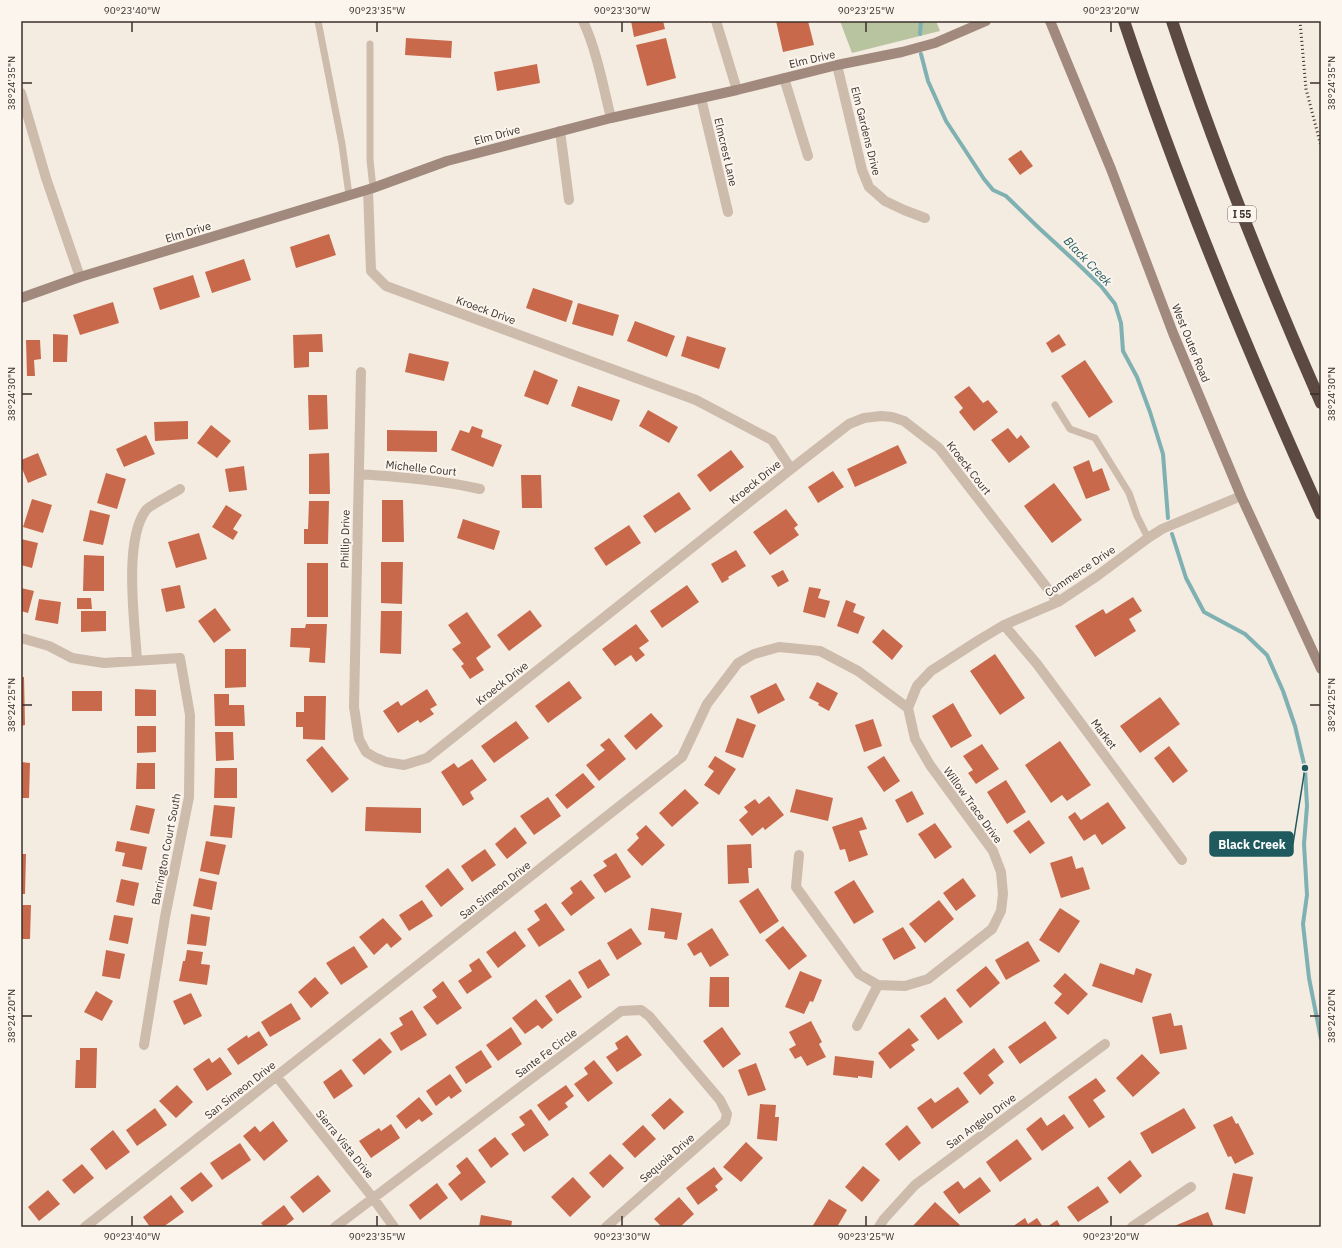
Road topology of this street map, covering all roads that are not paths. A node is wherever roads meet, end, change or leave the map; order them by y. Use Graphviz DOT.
graph roads {
  1 [pos="318,21"];
  2 [pos="583,21"];
  3 [pos="716,21"];
  4 [pos="986,21"];
  5 [pos="1050,21"];
  6 [pos="1124,21"];
  7 [pos="1172,21"];
  8 [pos="970,24"];
  9 [pos="370,44"];
  10 [pos="838,65"];
  11 [pos="784,78"];
  12 [pos="737,90"];
  13 [pos="21,93"];
  14 [pos="701,98"];
  15 [pos="611,118"];
  16 [pos="560,131"];
  17 [pos="808,156"];
  18 [pos="370,189"];
  19 [pos="349,195"];
  20 [pos="569,200"];
  21 [pos="728,212"];
  22 [pos="925,218"];
  23 [pos="80,277"];
  24 [pos="21,298"];
  25 [pos="360,372"];
  26 [pos="1321,403"];
  27 [pos="1055,405"];
  28 [pos="791,469"];
  29 [pos="359,474"];
  30 [pos="180,489"];
  31 [pos="480,489"];
  32 [pos="1241,496"];
  33 [pos="1321,514"];
  34 [pos="1148,538"];
  35 [pos="1058,602"];
  36 [pos="1004,625"];
  37 [pos="21,638"];
  38 [pos="137,661"];
  39 [pos="1321,669"];
  40 [pos="354,707"];
  41 [pos="908,708"];
  42 [pos="799,855"];
  43 [pos="1182,860"];
  44 [pos="878,985"];
  45 [pos="857,1026"];
  46 [pos="1105,1044"];
  47 [pos="144,1045"];
  48 [pos="277,1077"];
  49 [pos="720,1100"];
  50 [pos="1191,1187"];
  51 [pos="373,1198"];
  52 [pos="85,1227"];
  53 [pos="335,1227"];
  54 [pos="394,1227"];
  55 [pos="606,1227"];
  56 [pos="879,1227"];
  57 [pos="1132,1227"];
  1 -- 19 [label="lane"];
  2 -- 15 [label="street"];
  3 -- 12 [label="street"];
  4 -- 8 [label="street, Elm Drive"];
  5 -- 32 [label="street, West Outer Road"];
  6 -- 33 [label="highway"];
  7 -- 26 [label="highway, I 55"];
  8 -- 10 [label="street, Elm Drive"];
  9 -- 18 [label="lane"];
  10 -- 11 [label="street, Elm Drive"];
  10 -- 22 [label="street, Elm Gardens Drive"];
  11 -- 12 [label="street, Elm Drive"];
  11 -- 17 [label="street"];
  12 -- 14 [label="street, Elm Drive"];
  13 -- 23 [label="street"];
  14 -- 15 [label="street, Elm Drive"];
  14 -- 21 [label="street, Elmcrest Lane"];
  15 -- 16 [label="street, Elm Drive"];
  16 -- 18 [label="street, Elm Drive"];
  16 -- 20 [label="street"];
  18 -- 19 [label="street, Elm Drive"];
  18 -- 28 [label="street, Kroeck Drive"];
  19 -- 23 [label="street, Elm Drive"];
  23 -- 24 [label="street, Elm Drive"];
  25 -- 29 [label="street, Phillip Drive"];
  27 -- 34 [label="lane"];
  28 -- 35 [label="street, Kroeck Court"];
  28 -- 40 [label="street, Kroeck Drive"];
  29 -- 31 [label="street, Michelle Court"];
  29 -- 40 [label="street, Phillip Drive"];
  30 -- 38 [label="street"];
  32 -- 34 [label="street, Commerce Drive"];
  32 -- 39 [label="street, West Outer Road"];
  34 -- 35 [label="street, Commerce Drive"];
  35 -- 36 [label="street, Commerce Drive"];
  36 -- 41 [label="street, Commerce Drive"];
  36 -- 43 [label="street, Market"];
  37 -- 38 [label="street"];
  38 -- 47 [label="street, Barrington Court South"];
  41 -- 44 [label="street, Willow Trace Drive"];
  41 -- 48 [label="street, San Simeon Drive"];
  42 -- 44 [label="street, Willow Trace Drive"];
  44 -- 45 [label="street"];
  46 -- 56 [label="street, San Angelo Drive"];
  48 -- 51 [label="street, Sierra Vista Drive"];
  48 -- 52 [label="street, San Simeon Drive"];
  49 -- 51 [label="street, Sante Fe Circle"];
  49 -- 55 [label="street, Sequoia Drive"];
  50 -- 57 [label="street"];
  51 -- 53 [label="street, Sante Fe Circle"];
  51 -- 54 [label="street, Sierra Vista Drive"];
}
